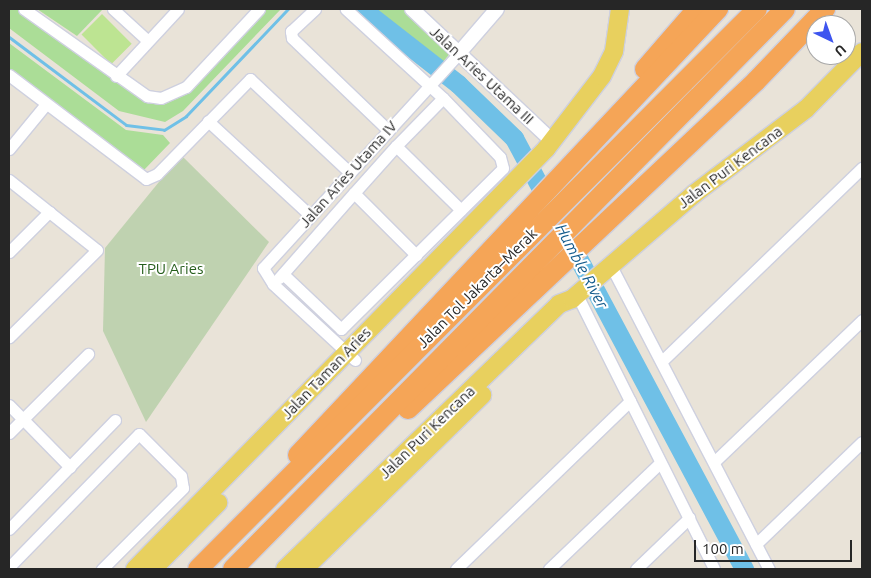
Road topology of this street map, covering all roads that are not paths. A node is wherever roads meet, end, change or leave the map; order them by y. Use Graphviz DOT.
graph roads {
  1 [pos="24,9"];
  2 [pos="113,9"];
  3 [pos="178,9"];
  4 [pos="259,9"];
  5 [pos="315,9"];
  6 [pos="346,9"];
  7 [pos="412,9"];
  8 [pos="497,9"];
  9 [pos="620,9"];
  10 [pos="696,9"];
  11 [pos="718,9"];
  12 [pos="757,9"];
  13 [pos="785,9"];
  14 [pos="825,9"];
  15 [pos="148,41"];
  16 [pos="862,52"];
  17 [pos="457,55"];
  18 [pos="9,75"];
  19 [pos="116,76"];
  20 [pos="432,82"];
  21 [pos="443,98"];
  22 [pos="46,104"];
  23 [pos="208,121"];
  24 [pos="387,129"];
  25 [pos="600,134"];
  26 [pos="549,145"];
  27 [pos="396,146"];
  28 [pos="9,149"];
  29 [pos="862,168"];
  30 [pos="350,172"];
  31 [pos="9,180"];
  32 [pos="354,194"];
  33 [pos="461,210"];
  34 [pos="48,212"];
  35 [pos="311,216"];
  36 [pos="515,238"];
  37 [pos="9,252"];
  38 [pos="416,255"];
  39 [pos="607,267"];
  40 [pos="283,274"];
  41 [pos="272,284"];
  42 [pos="577,295"];
  43 [pos="862,320"];
  44 [pos="341,329"];
  45 [pos="9,337"];
  46 [pos="332,339"];
  47 [pos="88,354"];
  48 [pos="351,356"];
  49 [pos="663,360"];
  50 [pos="630,401"];
  51 [pos="9,405"];
  52 [pos="23,419"];
  53 [pos="116,420"];
  54 [pos="9,433"];
  55 [pos="365,436"];
  56 [pos="862,442"];
  57 [pos="660,462"];
  58 [pos="714,462"];
  59 [pos="70,467"];
  60 [pos="689,518"];
  61 [pos="9,529"];
  62 [pos="756,544"];
  63 [pos="14,567"];
  64 [pos="102,569"];
  65 [pos="135,569"];
  66 [pos="153,569"];
  67 [pos="198,569"];
  68 [pos="233,569"];
  69 [pos="285,569"];
  70 [pos="304,569"];
  71 [pos="456,569"];
  72 [pos="549,569"];
  73 [pos="636,569"];
  74 [pos="714,569"];
  75 [pos="769,569"];
  1 -- 19 [label="street"];
  2 -- 15 [label="street"];
  3 -- 15 [label="street"];
  4 -- 19 [label="street"];
  5 -- 24 [label="street"];
  6 -- 20 [label="street"];
  7 -- 17 [label="street, Jalan Aries Utama III"];
  8 -- 17 [label="street, Jalan Aries Utama IV"];
  9 -- 26 [label="main road, Jalan Taman Aries"];
  10 -- 25 [label="highway"];
  11 -- 25 [label="highway"];
  12 -- 36 [label="highway, Jalan Tol Jakarta–Merak"];
  13 -- 55 [label="highway, Jalan Tol Jakarta–Merak"];
  14 -- 55 [label="highway"];
  15 -- 19 [label="street"];
  16 -- 39 [label="main road, Jalan Puri Kencana"];
  17 -- 20 [label="street, Jalan Aries Utama IV"];
  17 -- 26 [label="street, Jalan Aries Utama III"];
  18 -- 22 [label="street"];
  20 -- 21 [label="street"];
  20 -- 24 [label="street, Jalan Aries Utama IV"];
  21 -- 27 [label="street"];
  21 -- 33 [label="street"];
  22 -- 23 [label="street"];
  22 -- 28 [label="street"];
  23 -- 30 [label="street"];
  23 -- 35 [label="street"];
  24 -- 30 [label="street, Jalan Aries Utama IV"];
  25 -- 36 [label="highway"];
  26 -- 48 [label="main road, Jalan Taman Aries"];
  27 -- 32 [label="street"];
  27 -- 33 [label="street"];
  29 -- 49 [label="street"];
  30 -- 35 [label="street, Jalan Aries Utama IV"];
  31 -- 34 [label="street"];
  32 -- 38 [label="street"];
  32 -- 40 [label="street"];
  33 -- 38 [label="street"];
  34 -- 37 [label="street"];
  34 -- 45 [label="street"];
  35 -- 41 [label="street, Jalan Aries Utama IV"];
  36 -- 67 [label="highway"];
  38 -- 44 [label="street"];
  39 -- 42 [label="main road, Jalan Puri Kencana"];
  39 -- 49 [label="street"];
  40 -- 41 [label="street"];
  40 -- 44 [label="street"];
  41 -- 46 [label="street"];
  42 -- 50 [label="street"];
  42 -- 69 [label="main road, Jalan Puri Kencana"];
  42 -- 70 [label="main road, Jalan Puri Kencana"];
  43 -- 58 [label="street"];
  44 -- 46 [label="street"];
  46 -- 48 [label="street"];
  47 -- 52 [label="street"];
  48 -- 65 [label="main road, Jalan Taman Aries"];
  48 -- 66 [label="main road, Jalan Taman Aries"];
  49 -- 58 [label="street"];
  50 -- 57 [label="street"];
  50 -- 71 [label="street"];
  51 -- 52 [label="street"];
  52 -- 54 [label="street"];
  52 -- 59 [label="street"];
  53 -- 59 [label="street"];
  55 -- 68 [label="highway, Jalan Tol Jakarta–Merak"];
  56 -- 62 [label="street"];
  57 -- 60 [label="street"];
  57 -- 72 [label="street"];
  58 -- 62 [label="street"];
  59 -- 61 [label="street"];
  60 -- 73 [label="street"];
  60 -- 74 [label="street"];
  62 -- 75 [label="street"];
  63 -- 64 [label="street"];
}
